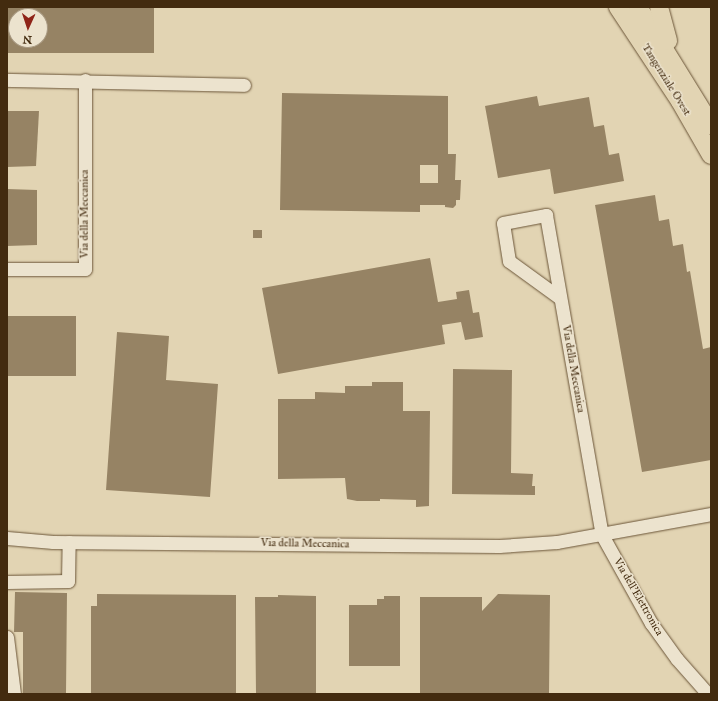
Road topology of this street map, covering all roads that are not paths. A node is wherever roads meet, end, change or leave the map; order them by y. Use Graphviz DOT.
graph roads {
  1 [pos="615,7"];
  2 [pos="618,7"];
  3 [pos="638,7"];
  4 [pos="659,7"];
  5 [pos="636,33"];
  6 [pos="7,80"];
  7 [pos="85,80"];
  8 [pos="684,81"];
  9 [pos="244,85"];
  10 [pos="711,124"];
  11 [pos="711,155"];
  12 [pos="7,269"];
  13 [pos="560,298"];
  14 [pos="711,514"];
  15 [pos="602,535"];
  16 [pos="7,538"];
  17 [pos="70,542"];
  18 [pos="7,582"];
  19 [pos="7,637"];
  20 [pos="14,694"];
  21 [pos="708,694"];
  1 -- 5 [label="highway"];
  2 -- 5 [label="highway, Tangenziale Ovest"];
  3 -- 8 [label="highway, Tangenziale Ovest"];
  4 -- 8 [label="highway"];
  5 -- 11 [label="highway, Tangenziale Ovest"];
  6 -- 7 [label="street"];
  7 -- 9 [label="street"];
  7 -- 12 [label="street, Via della Meccanica"];
  8 -- 10 [label="highway, Tangenziale Ovest"];
  13 -- 13 [label="street, Via della Meccanica"];
  13 -- 15 [label="street, Via della Meccanica"];
  14 -- 15 [label="street, Via della Meccanica"];
  15 -- 17 [label="street, Via della Meccanica"];
  15 -- 21 [label="street, Via dell'Elettronica"];
  16 -- 17 [label="street, Via della Meccanica"];
  17 -- 18 [label="street"];
  19 -- 20 [label="street"];
}
